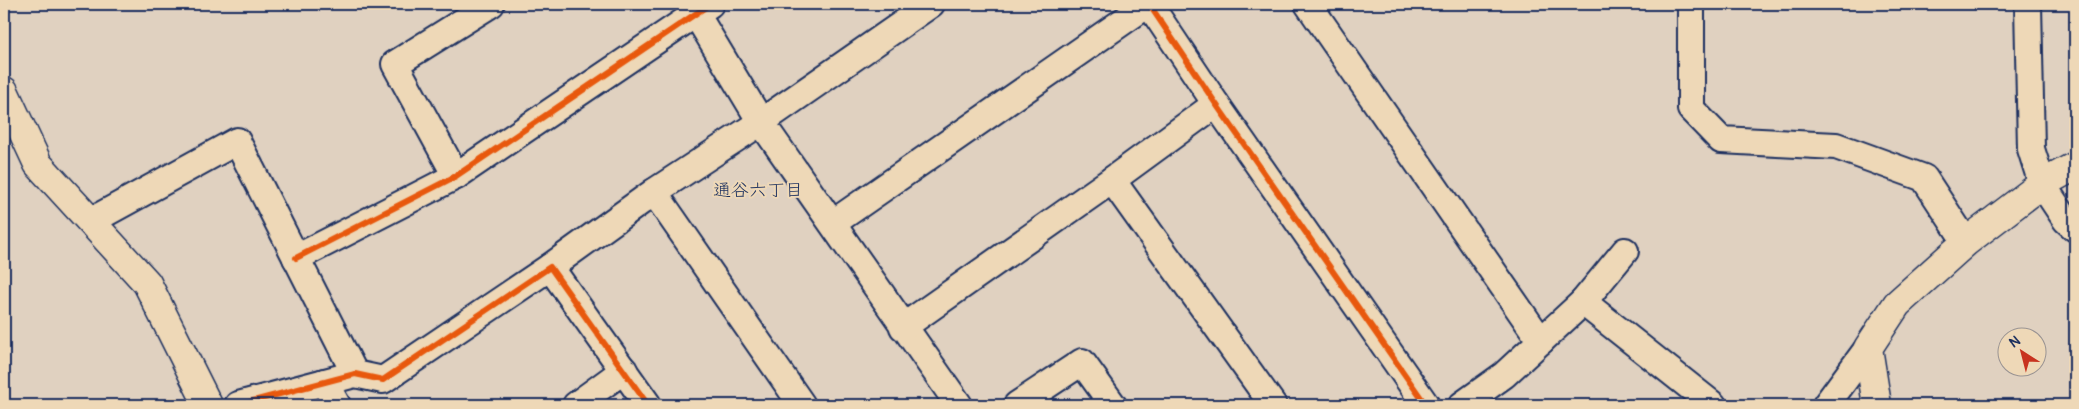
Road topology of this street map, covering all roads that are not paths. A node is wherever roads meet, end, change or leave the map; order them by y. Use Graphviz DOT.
graph roads {
  1 [pos="490,4"];
  2 [pos="931,4"];
  3 [pos="1148,4"];
  4 [pos="1308,4"];
  5 [pos="1691,4"];
  6 [pos="2028,4"];
  7 [pos="698,7"];
  8 [pos="4,91"];
  9 [pos="1216,104"];
  10 [pos="761,122"];
  11 [pos="2075,166"];
  12 [pos="456,176"];
  13 [pos="1112,180"];
  14 [pos="2042,184"];
  15 [pos="654,192"];
  16 [pos="92,221"];
  17 [pos="833,223"];
  18 [pos="2075,228"];
  19 [pos="1966,242"];
  20 [pos="1625,251"];
  21 [pos="296,258"];
  22 [pos="550,267"];
  23 [pos="1583,302"];
  24 [pos="903,327"];
  25 [pos="1541,341"];
  26 [pos="1868,348"];
  27 [pos="624,370"];
  28 [pos="355,374"];
  29 [pos="324,382"];
  30 [pos="1684,396"];
  31 [pos="208,405"];
  32 [pos="238,405"];
  33 [pos="337,405"];
  34 [pos="576,405"];
  35 [pos="648,405"];
  36 [pos="802,405"];
  37 [pos="959,405"];
  38 [pos="1017,405"];
  39 [pos="1114,405"];
  40 [pos="1273,405"];
  41 [pos="1426,405"];
  42 [pos="1462,405"];
  43 [pos="1713,405"];
  44 [pos="1826,405"];
  45 [pos="1877,405"];
  1 -- 12 [label="street"];
  2 -- 10 [label="street"];
  3 -- 9 [label="street"];
  3 -- 17 [label="street"];
  4 -- 25 [label="street"];
  5 -- 19 [label="street"];
  6 -- 14 [label="street"];
  7 -- 10 [label="street"];
  7 -- 12 [label="street"];
  8 -- 16 [label="street"];
  9 -- 13 [label="street"];
  9 -- 41 [label="street"];
  10 -- 15 [label="street"];
  10 -- 17 [label="street"];
  11 -- 14 [label="street"];
  12 -- 21 [label="street"];
  13 -- 24 [label="street"];
  13 -- 40 [label="street"];
  14 -- 18 [label="street"];
  14 -- 19 [label="street"];
  15 -- 22 [label="street"];
  15 -- 36 [label="street"];
  16 -- 21 [label="street"];
  16 -- 31 [label="street"];
  17 -- 24 [label="street"];
  19 -- 26 [label="street"];
  20 -- 23 [label="street"];
  21 -- 28 [label="street"];
  22 -- 27 [label="street"];
  22 -- 28 [label="street"];
  23 -- 25 [label="street"];
  23 -- 30 [label="street"];
  24 -- 37 [label="street"];
  25 -- 42 [label="street"];
  26 -- 44 [label="street"];
  26 -- 45 [label="street"];
  27 -- 34 [label="street"];
  27 -- 35 [label="street"];
  28 -- 29 [label="street"];
  29 -- 32 [label="street"];
  29 -- 33 [label="street"];
  30 -- 43 [label="street"];
  38 -- 39 [label="street"];
}
